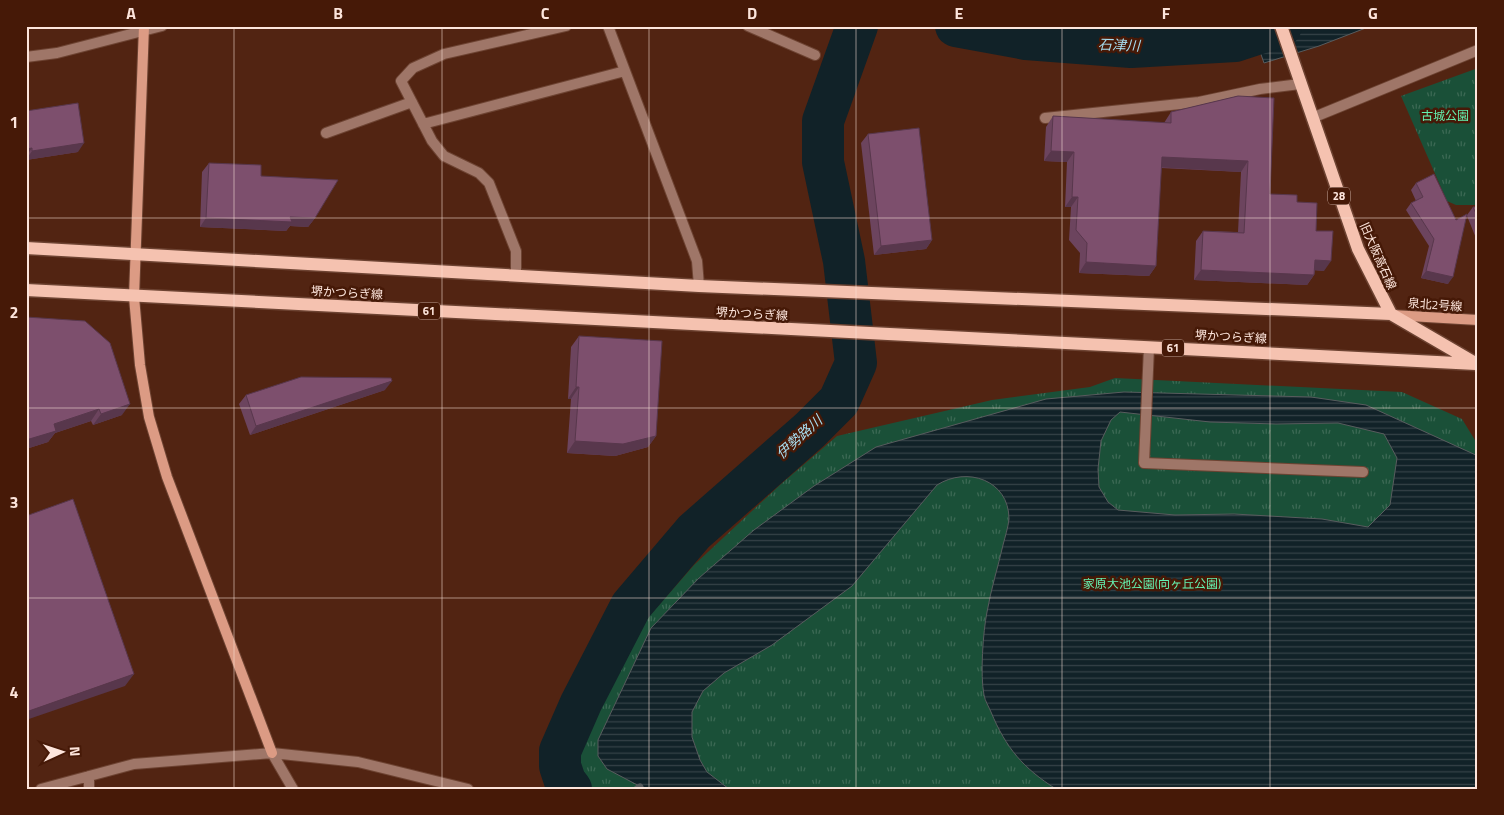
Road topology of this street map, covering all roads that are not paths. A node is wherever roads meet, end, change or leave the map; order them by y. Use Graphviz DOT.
graph roads {
  1 [pos="162,26"];
  2 [pos="566,26"];
  3 [pos="608,26"];
  4 [pos="748,26"];
  5 [pos="1281,26"];
  6 [pos="143,29"];
  7 [pos="1478,50"];
  8 [pos="815,55"];
  9 [pos="26,58"];
  10 [pos="625,71"];
  11 [pos="1298,78"];
  12 [pos="412,102"];
  13 [pos="1045,118"];
  14 [pos="1312,118"];
  15 [pos="423,124"];
  16 [pos="326,133"];
  17 [pos="26,248"];
  18 [pos="136,253"];
  19 [pos="516,275"];
  20 [pos="698,286"];
  21 [pos="26,290"];
  22 [pos="134,296"];
  23 [pos="1391,314"];
  24 [pos="1478,320"];
  25 [pos="1149,347"];
  26 [pos="1477,365"];
  27 [pos="1363,472"];
  28 [pos="272,753"];
  29 [pos="89,776"];
  30 [pos="445,786"];
  31 [pos="40,789"];
  32 [pos="89,789"];
  33 [pos="293,789"];
  34 [pos="468,789"];
  1 -- 6 [label="street"];
  2 -- 12 [label="street"];
  3 -- 10 [label="street"];
  4 -- 8 [label="street"];
  5 -- 11 [label="main road, 旧大阪高石線 / 28"];
  6 -- 9 [label="street"];
  6 -- 18 [label="street"];
  7 -- 14 [label="street"];
  10 -- 15 [label="street"];
  10 -- 20 [label="street"];
  11 -- 13 [label="street"];
  11 -- 14 [label="main road, 旧大阪高石線 / 28"];
  12 -- 15 [label="street"];
  12 -- 16 [label="street"];
  14 -- 23 [label="main road, 旧大阪高石線 / 28"];
  15 -- 19 [label="street"];
  17 -- 18 [label="main road, 堺かつらぎ線"];
  18 -- 19 [label="main road, 堺かつらぎ線"];
  18 -- 22 [label="street"];
  19 -- 20 [label="main road, 堺かつらぎ線"];
  20 -- 23 [label="main road, 堺かつらぎ線"];
  21 -- 22 [label="main road, 堺かつらぎ線 / 61"];
  22 -- 25 [label="main road, 堺かつらぎ線 / 61"];
  22 -- 28 [label="street"];
  23 -- 24 [label="street, 泉北2号線"];
  23 -- 26 [label="main road"];
  25 -- 26 [label="main road, 堺かつらぎ線 / 61"];
  25 -- 27 [label="street"];
  28 -- 29 [label="street"];
  28 -- 30 [label="street"];
  28 -- 33 [label="street"];
  29 -- 31 [label="street"];
  29 -- 32 [label="street"];
  30 -- 34 [label="street"];
}
